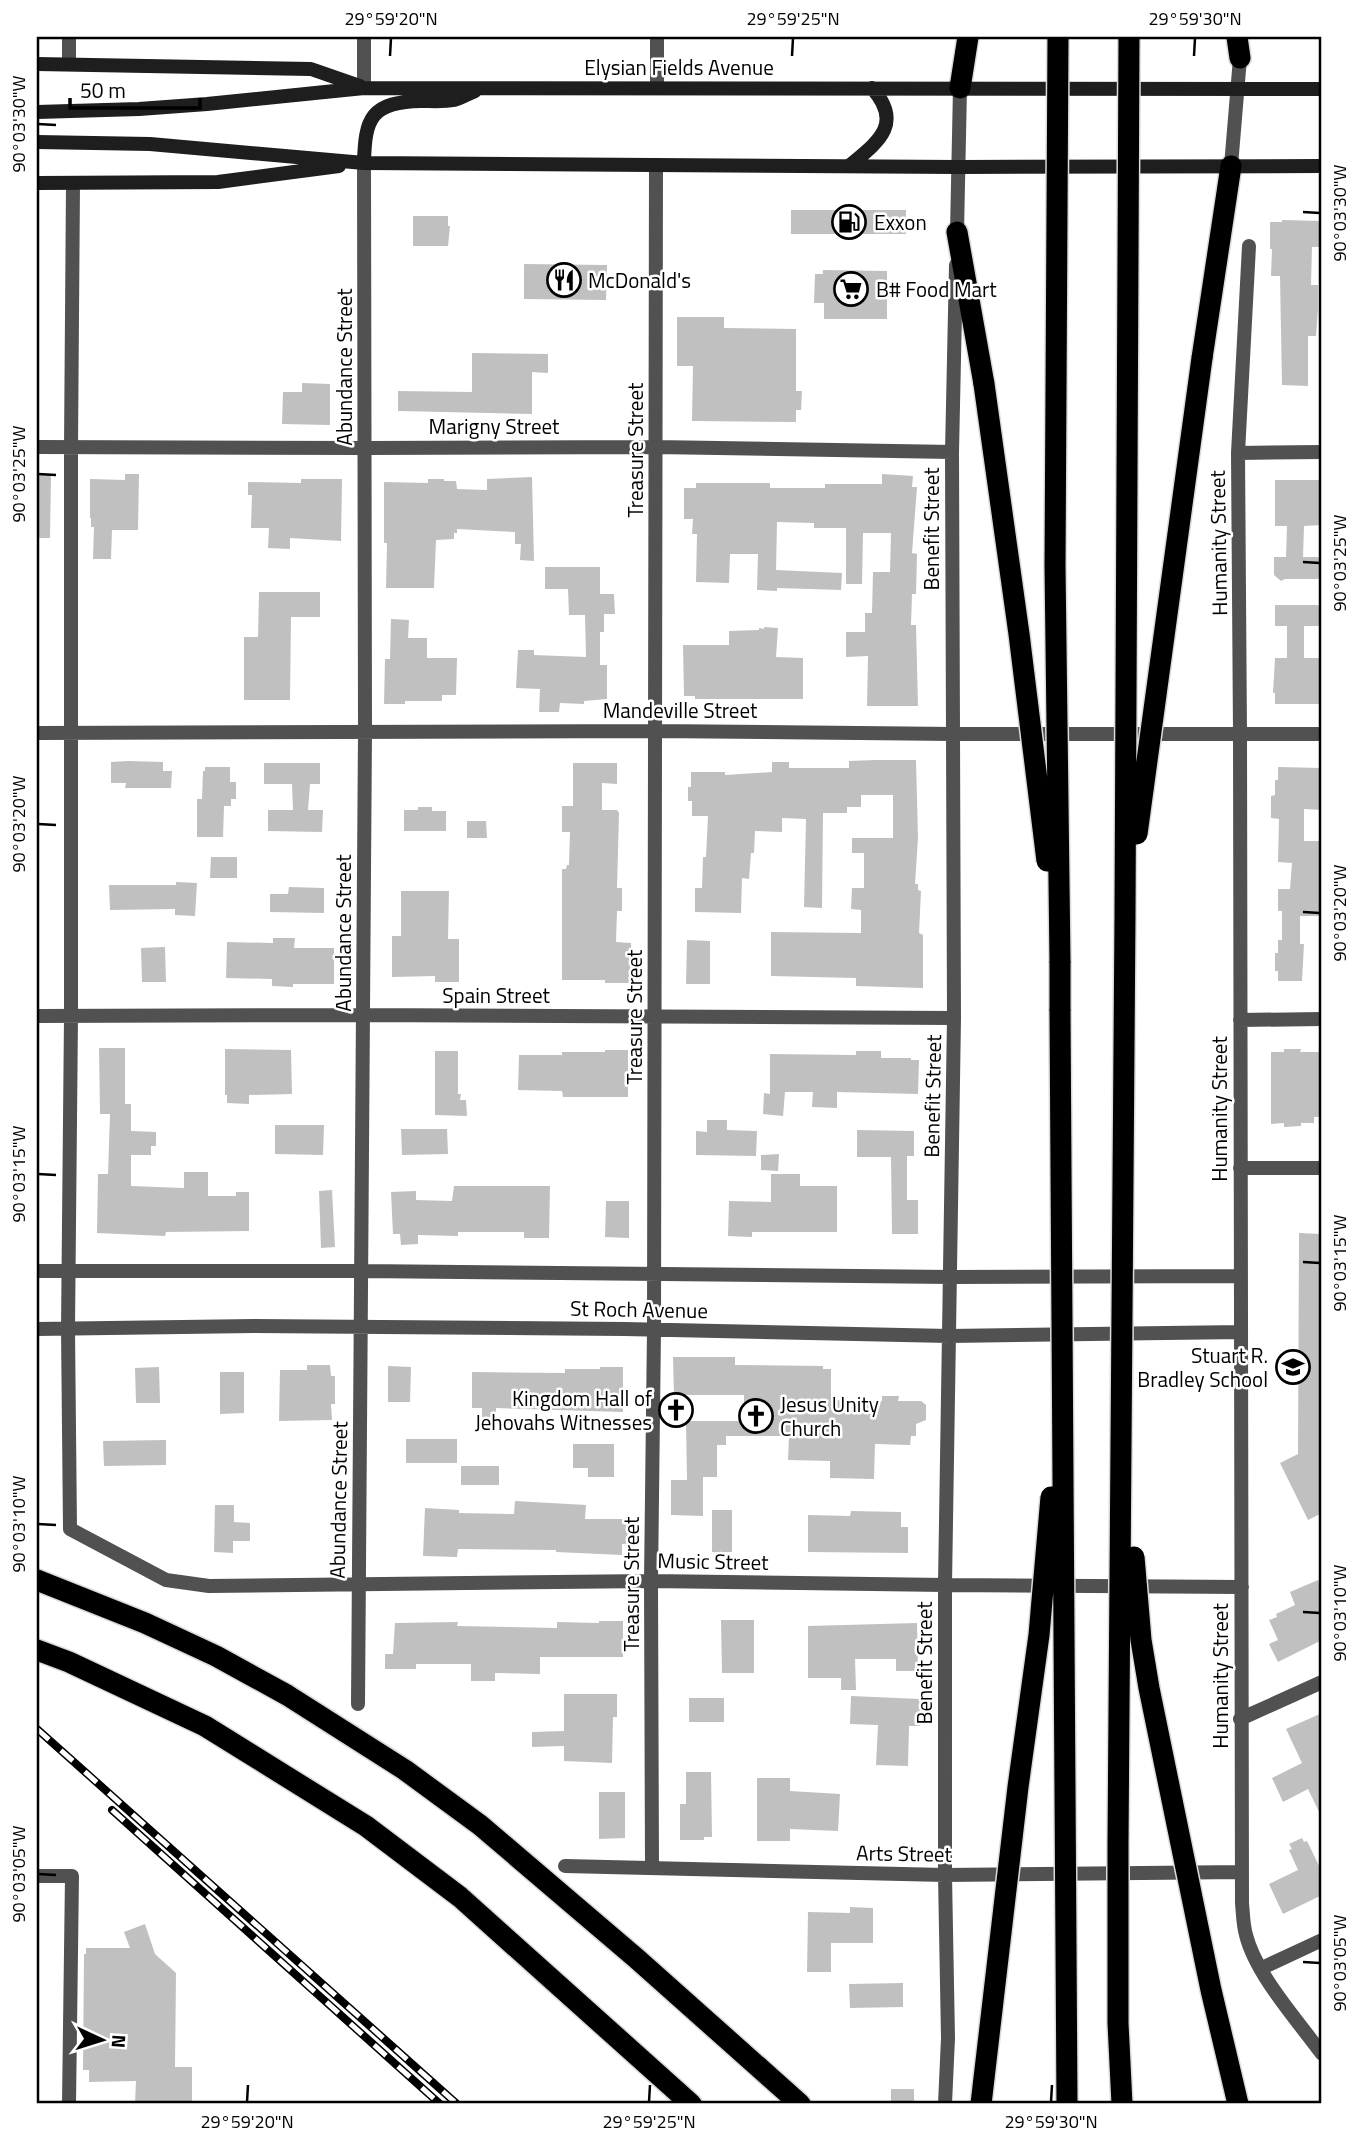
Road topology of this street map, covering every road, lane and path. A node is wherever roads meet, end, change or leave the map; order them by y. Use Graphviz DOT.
graph roads {
  1 [pos="69,37"];
  2 [pos="364,37"];
  3 [pos="657,37"];
  4 [pos="968,37"];
  5 [pos="1058,37"];
  6 [pos="1129,37"];
  7 [pos="1239,44"];
  8 [pos="37,64"];
  9 [pos="69,64"];
  10 [pos="364,88"];
  11 [pos="483,88"];
  12 [pos="657,88"];
  13 [pos="872,88"];
  14 [pos="960,88"];
  15 [pos="1238,89"];
  16 [pos="1322,89"];
  17 [pos="37,112"];
  18 [pos="37,142"];
  19 [pos="364,163"];
  20 [pos="656,165"];
  21 [pos="849,166"];
  22 [pos="1231,166"];
  23 [pos="1322,166"];
  24 [pos="958,167"];
  25 [pos="37,183"];
  26 [pos="73,184"];
  27 [pos="957,232"];
  28 [pos="1249,246"];
  29 [pos="37,447"];
  30 [pos="71,447"];
  31 [pos="656,447"];
  32 [pos="365,448"];
  33 [pos="952,452"];
  34 [pos="1322,452"];
  35 [pos="1238,453"];
  36 [pos="656,731"];
  37 [pos="365,732"];
  38 [pos="37,733"];
  39 [pos="1240,733"];
  40 [pos="70,734"];
  41 [pos="954,734"];
  42 [pos="1322,734"];
  43 [pos="1125,915"];
  44 [pos="1060,961"];
  45 [pos="363,1015"];
  46 [pos="37,1016"];
  47 [pos="71,1016"];
  48 [pos="655,1017"];
  49 [pos="954,1018"];
  50 [pos="1322,1019"];
  51 [pos="1240,1020"];
  52 [pos="1240,1168"];
  53 [pos="1322,1168"];
  54 [pos="68,1270"];
  55 [pos="37,1271"];
  56 [pos="362,1271"];
  57 [pos="654,1274"];
  58 [pos="1241,1276"];
  59 [pos="951,1277"];
  60 [pos="1123,1305"];
  61 [pos="361,1327"];
  62 [pos="37,1329"];
  63 [pos="68,1329"];
  64 [pos="654,1329"];
  65 [pos="1241,1332"];
  66 [pos="949,1336"];
  67 [pos="1062,1366"];
  68 [pos="37,1580"];
  69 [pos="651,1581"];
  70 [pos="358,1585"];
  71 [pos="945,1586"];
  72 [pos="1242,1587"];
  73 [pos="37,1650"];
  74 [pos="1322,1682"];
  75 [pos="358,1704"];
  76 [pos="1240,1719"];
  77 [pos="565,1866"];
  78 [pos="652,1868"];
  79 [pos="1242,1872"];
  80 [pos="945,1875"];
  81 [pos="37,1876"];
  82 [pos="1322,1940"];
  83 [pos="1262,1968"];
  84 [pos="1322,2054"];
  85 [pos="69,2104"];
  86 [pos="691,2104"];
  87 [pos="800,2104"];
  88 [pos="945,2104"];
  89 [pos="981,2104"];
  90 [pos="1067,2104"];
  91 [pos="1122,2104"];
  92 [pos="1238,2104"];
  1 -- 9 [label="street"];
  2 -- 10 [label="street"];
  3 -- 12 [label="street"];
  4 -- 14 [label="highway"];
  5 -- 44 [label="highway, bridge"];
  6 -- 43 [label="highway, bridge"];
  7 -- 15 [label="street"];
  8 -- 9 [label="main road"];
  9 -- 10 [label="main road"];
  10 -- 11 [label="main road, Elysian Fields Avenue"];
  10 -- 17 [label="main road, Elysian Fields Avenue"];
  11 -- 12 [label="main road, Elysian Fields Avenue"];
  11 -- 19 [label="main road"];
  12 -- 13 [label="main road, Elysian Fields Avenue"];
  13 -- 14 [label="main road, Elysian Fields Avenue"];
  13 -- 21 [label="main road"];
  14 -- 15 [label="main road, Elysian Fields Avenue"];
  14 -- 24 [label="street, Benefit Street"];
  15 -- 16 [label="main road, Elysian Fields Avenue"];
  15 -- 22 [label="street"];
  18 -- 19 [label="main road"];
  19 -- 20 [label="main road"];
  19 -- 26 [label="main road"];
  19 -- 32 [label="street, Abundance Street"];
  20 -- 21 [label="main road"];
  20 -- 31 [label="street, Treasure Street"];
  21 -- 24 [label="main road"];
  22 -- 23 [label="main road"];
  22 -- 24 [label="main road"];
  22 -- 43 [label="highway, bridge"];
  24 -- 27 [label="street, Benefit Street"];
  25 -- 26 [label="main road"];
  26 -- 30 [label="street"];
  27 -- 33 [label="street, Benefit Street"];
  27 -- 44 [label="highway, bridge"];
  28 -- 35 [label="street, Humanity Street"];
  29 -- 30 [label="street, Marigny Street"];
  30 -- 32 [label="street, Marigny Street"];
  30 -- 40 [label="street"];
  31 -- 32 [label="street, Marigny Street"];
  31 -- 33 [label="street, Marigny Street"];
  31 -- 36 [label="street, Treasure Street"];
  32 -- 37 [label="street, Abundance Street"];
  33 -- 41 [label="street, Benefit Street"];
  34 -- 35 [label="street"];
  35 -- 39 [label="street, Humanity Street"];
  36 -- 37 [label="street, Mandeville Street"];
  36 -- 41 [label="street, Mandeville Street"];
  36 -- 48 [label="street, Treasure Street"];
  37 -- 40 [label="street, Mandeville Street"];
  37 -- 45 [label="street, Abundance Street"];
  38 -- 40 [label="street, Mandeville Street"];
  39 -- 41 [label="street, Mandeville Street"];
  39 -- 42 [label="street, Mandeville Street"];
  39 -- 51 [label="street, Humanity Street"];
  40 -- 47 [label="street"];
  41 -- 49 [label="street, Benefit Street"];
  43 -- 60 [label="highway, bridge"];
  44 -- 67 [label="highway, bridge"];
  45 -- 47 [label="street, Spain Street"];
  45 -- 48 [label="street, Spain Street"];
  45 -- 56 [label="street, Abundance Street"];
  46 -- 47 [label="street, Spain Street"];
  47 -- 54 [label="street"];
  48 -- 49 [label="street, Spain Street"];
  48 -- 57 [label="street, Treasure Street"];
  49 -- 59 [label="street, Benefit Street"];
  50 -- 51 [label="street"];
  51 -- 52 [label="street, Humanity Street"];
  52 -- 53 [label="street"];
  52 -- 58 [label="street, Humanity Street"];
  54 -- 55 [label="street, St Roch Avenue"];
  54 -- 56 [label="street, St Roch Avenue"];
  54 -- 63 [label="street"];
  56 -- 57 [label="street, St Roch Avenue"];
  56 -- 61 [label="street, Abundance Street"];
  57 -- 59 [label="street, St Roch Avenue"];
  57 -- 64 [label="street, Treasure Street"];
  58 -- 59 [label="street, St Roch Avenue"];
  58 -- 65 [label="street, Humanity Street"];
  59 -- 66 [label="street, Benefit Street"];
  60 -- 91 [label="highway, bridge"];
  60 -- 92 [label="highway, bridge"];
  61 -- 63 [label="street, St Roch Avenue"];
  61 -- 64 [label="street, St Roch Avenue"];
  61 -- 70 [label="street, Abundance Street"];
  62 -- 63 [label="street, St Roch Avenue"];
  63 -- 70 [label="street, Music Street"];
  64 -- 66 [label="street, St Roch Avenue"];
  64 -- 69 [label="street, Treasure Street"];
  65 -- 66 [label="street, St Roch Avenue"];
  65 -- 72 [label="street, Humanity Street"];
  66 -- 71 [label="street, Benefit Street"];
  67 -- 89 [label="highway, bridge"];
  67 -- 90 [label="highway, bridge"];
  68 -- 87 [label="highway"];
  69 -- 70 [label="street, Music Street"];
  69 -- 71 [label="street, Music Street"];
  69 -- 78 [label="street, Treasure Street"];
  70 -- 75 [label="street, Abundance Street"];
  71 -- 72 [label="street, Music Street"];
  71 -- 80 [label="street, Benefit Street"];
  72 -- 76 [label="street, Humanity Street"];
  73 -- 86 [label="highway"];
  74 -- 76 [label="street"];
  76 -- 79 [label="street, Humanity Street"];
  77 -- 78 [label="street, Arts Street"];
  78 -- 80 [label="street, Arts Street"];
  79 -- 80 [label="street, Arts Street"];
  79 -- 83 [label="street, Humanity Street"];
  80 -- 88 [label="street, Benefit Street"];
  81 -- 85 [label="street"];
  82 -- 83 [label="street"];
  83 -- 84 [label="street, Humanity Street"];
}
